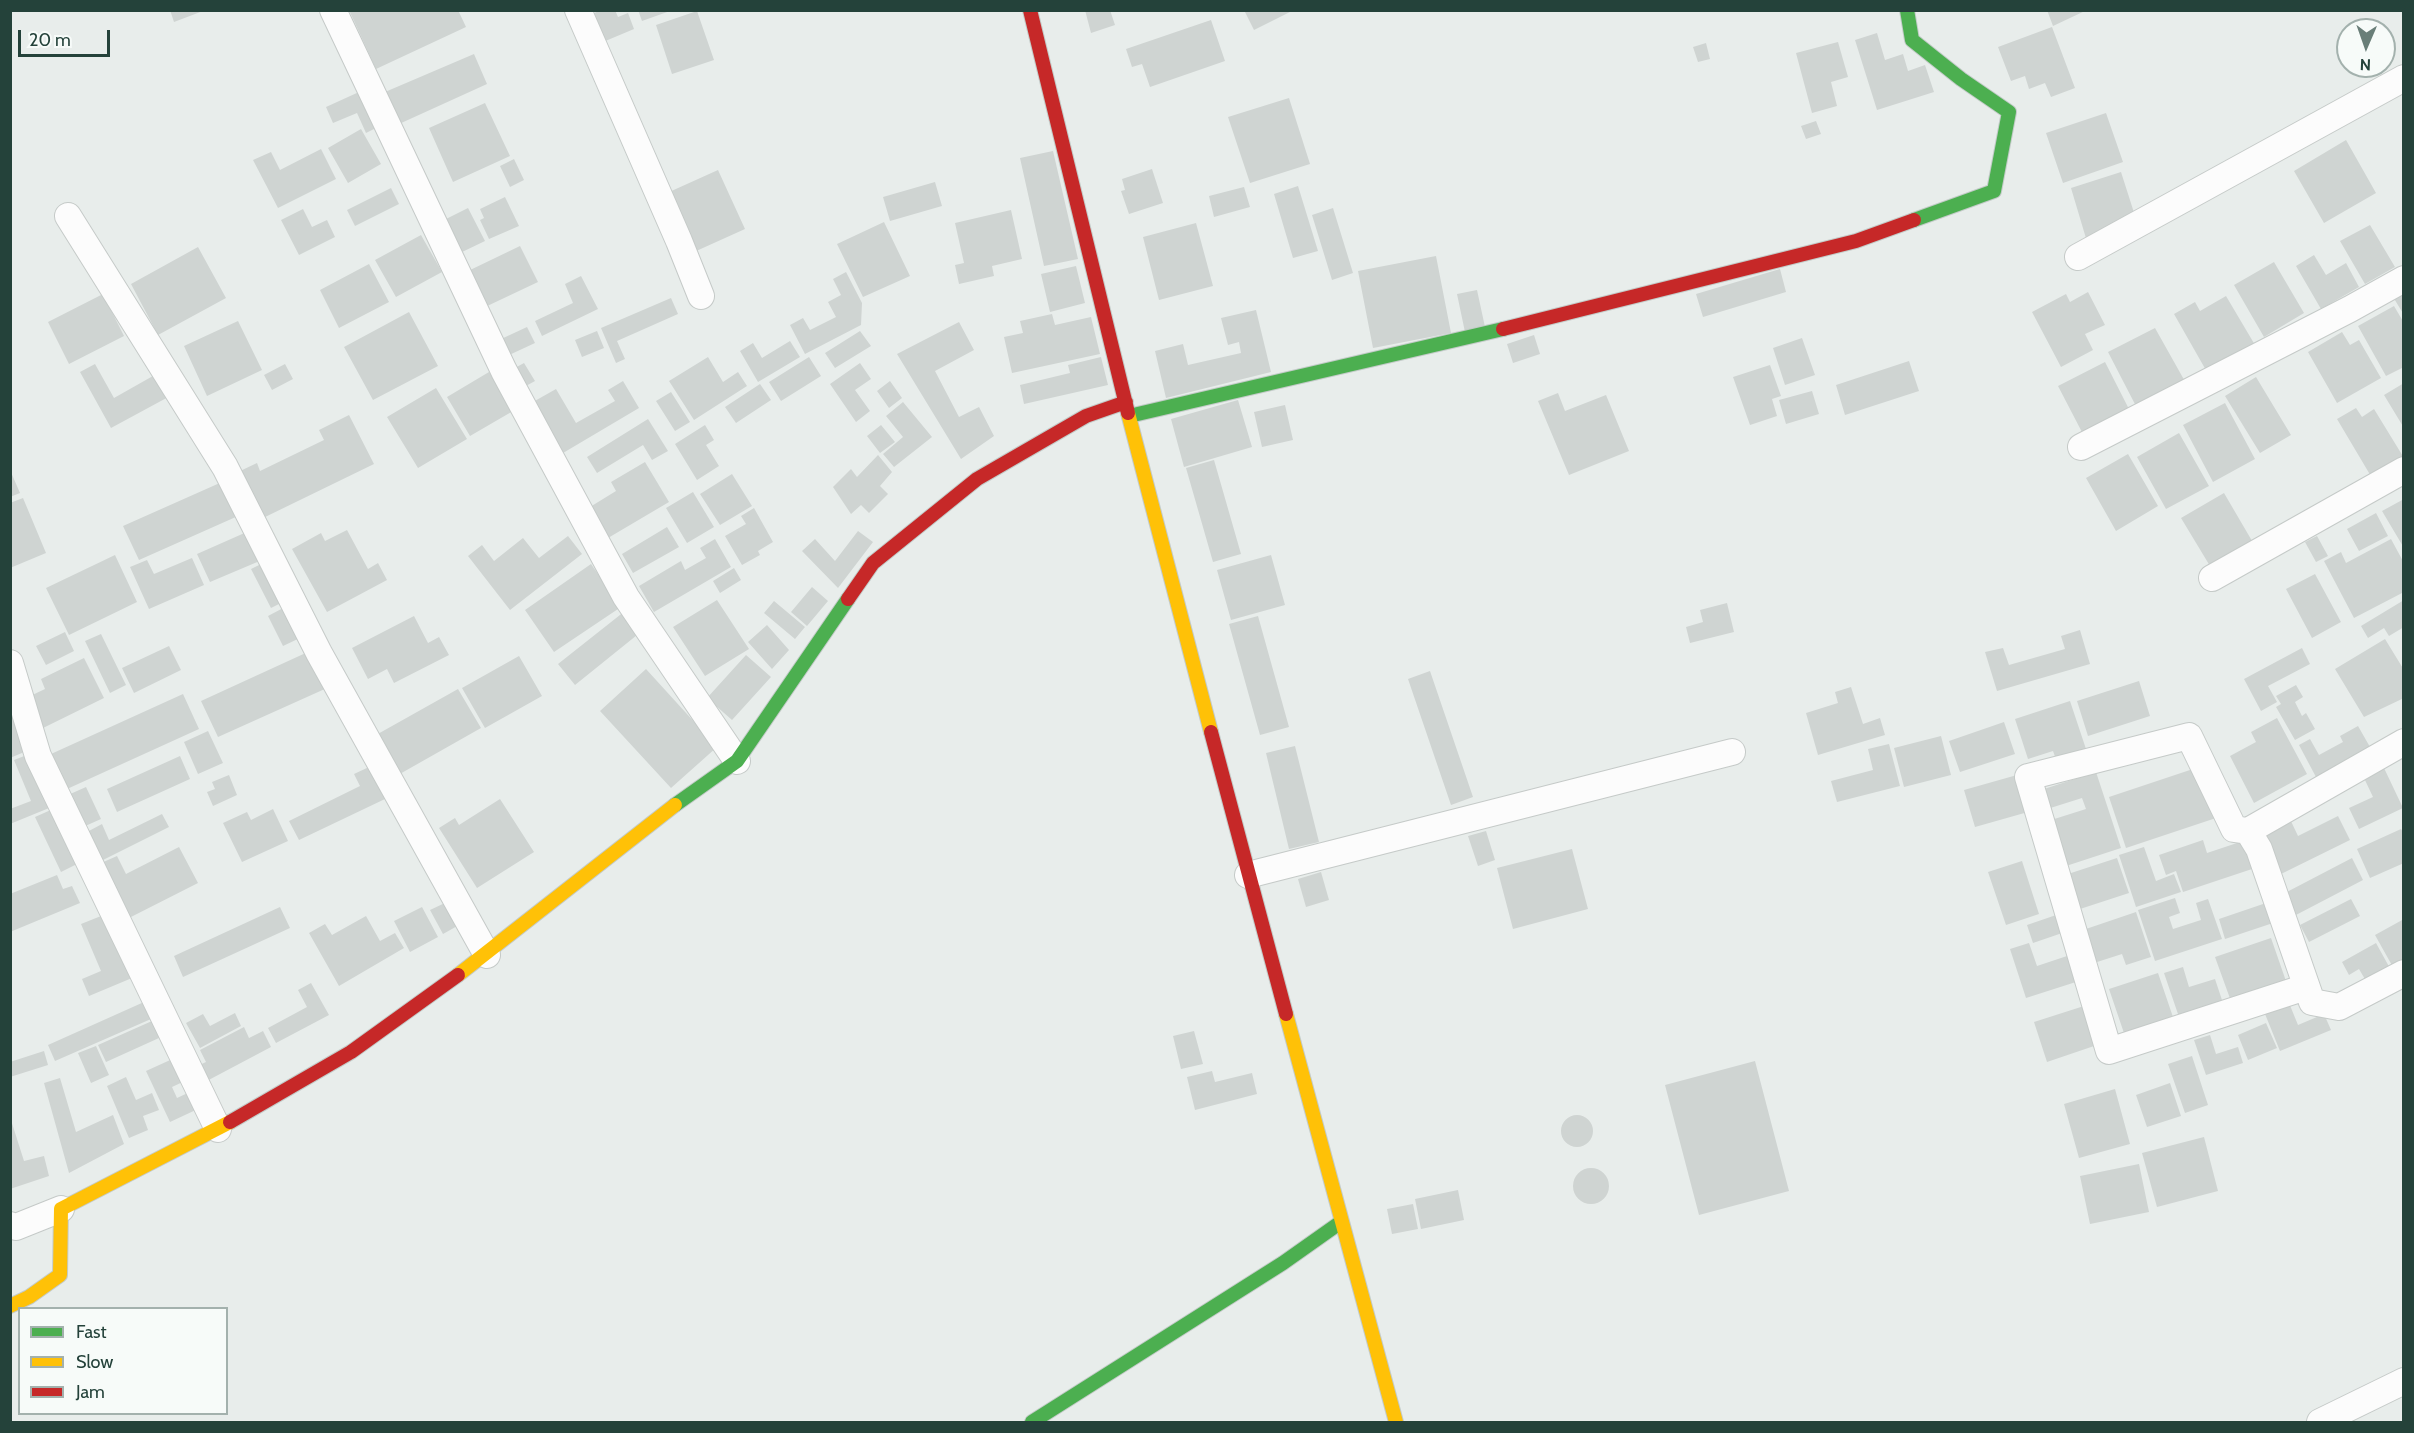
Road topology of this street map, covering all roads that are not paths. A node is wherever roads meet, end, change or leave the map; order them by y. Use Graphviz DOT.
graph roads {
  1 [pos="333,10"];
  2 [pos="578,10"];
  3 [pos="1030,10"];
  4 [pos="1907,10"];
  5 [pos="2403,78"];
  6 [pos="68,216"];
  7 [pos="2078,257"];
  8 [pos="2403,279"];
  9 [pos="701,296"];
  10 [pos="1126,402"];
  11 [pos="1129,416"];
  12 [pos="2081,447"];
  13 [pos="2403,470"];
  14 [pos="2212,578"];
  15 [pos="10,663"];
  16 [pos="2403,742"];
  17 [pos="1732,752"];
  18 [pos="736,761"];
  19 [pos="2248,831"];
  20 [pos="1248,875"];
  21 [pos="487,955"];
  22 [pos="2403,973"];
  23 [pos="2307,987"];
  24 [pos="218,1129"];
  25 [pos="61,1209"];
  26 [pos="1341,1222"];
  27 [pos="10,1225"];
  28 [pos="10,1306"];
  29 [pos="2403,1381"];
  30 [pos="1032,1422"];
  31 [pos="1396,1422"];
  32 [pos="2320,1422"];
  1 -- 18 [label="street"];
  2 -- 9 [label="street"];
  3 -- 10 [label="street"];
  4 -- 11 [label="street"];
  5 -- 7 [label="street"];
  6 -- 21 [label="street"];
  8 -- 12 [label="street"];
  10 -- 11 [label="street"];
  10 -- 18 [label="street"];
  11 -- 20 [label="street"];
  13 -- 14 [label="street"];
  15 -- 24 [label="street"];
  16 -- 19 [label="street"];
  17 -- 20 [label="street"];
  18 -- 21 [label="street"];
  19 -- 23 [label="street"];
  19 -- 23 [label="street"];
  20 -- 26 [label="street"];
  21 -- 24 [label="street"];
  22 -- 23 [label="street"];
  24 -- 25 [label="street"];
  25 -- 27 [label="street"];
  25 -- 28 [label="street"];
  26 -- 30 [label="street"];
  26 -- 31 [label="street"];
  29 -- 32 [label="street"];
}
